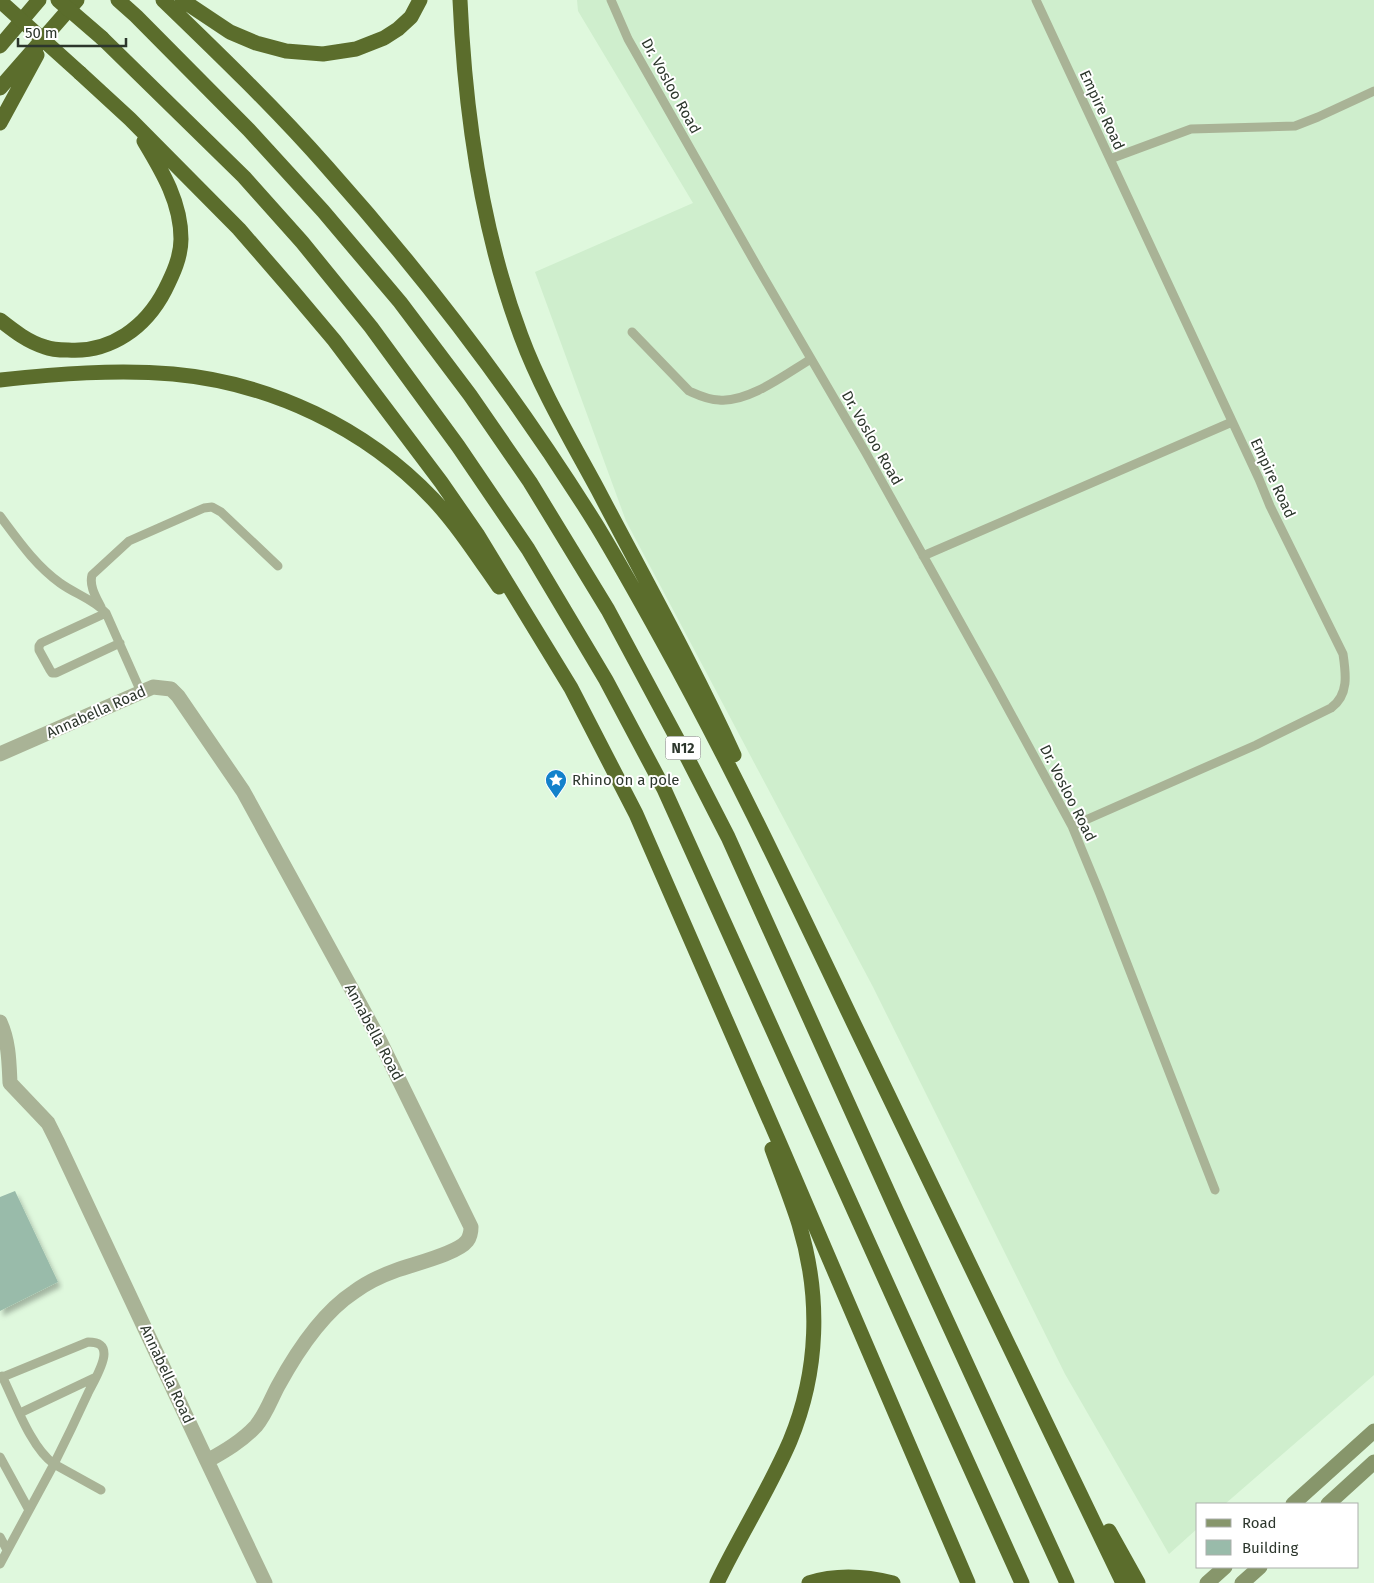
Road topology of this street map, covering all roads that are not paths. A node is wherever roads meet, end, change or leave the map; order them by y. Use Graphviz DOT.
graph roads {
  1 [pos="58,0"];
  2 [pos="77,0"];
  3 [pos="118,0"];
  4 [pos="163,0"];
  5 [pos="182,0"];
  6 [pos="420,0"];
  7 [pos="460,0"];
  8 [pos="611,0"];
  9 [pos="1036,0"];
  10 [pos="0,1"];
  11 [pos="38,1"];
  12 [pos="54,25"];
  13 [pos="0,31"];
  14 [pos="0,46"];
  15 [pos="0,88"];
  16 [pos="1374,91"];
  17 [pos="130,119"];
  18 [pos="0,123"];
  19 [pos="1110,159"];
  20 [pos="0,320"];
  21 [pos="632,332"];
  22 [pos="811,359"];
  23 [pos="0,380"];
  24 [pos="1232,422"];
  25 [pos="0,516"];
  26 [pos="923,556"];
  27 [pos="278,566"];
  28 [pos="103,610"];
  29 [pos="120,643"];
  30 [pos="571,688"];
  31 [pos="141,692"];
  32 [pos="0,754"];
  33 [pos="754,814"];
  34 [pos="1072,826"];
  35 [pos="0,1022"];
  36 [pos="738,1049"];
  37 [pos="5,1084"];
  38 [pos="1215,1190"];
  39 [pos="1,1377"];
  40 [pos="96,1377"];
  41 [pos="1036,1401"];
  42 [pos="20,1413"];
  43 [pos="1374,1431"];
  44 [pos="0,1457"];
  45 [pos="207,1461"];
  46 [pos="1374,1462"];
  47 [pos="54,1464"];
  48 [pos="101,1490"];
  49 [pos="1295,1503"];
  50 [pos="1329,1503"];
  51 [pos="29,1510"];
  52 [pos="0,1537"];
  53 [pos="7,1550"];
  54 [pos="0,1564"];
  55 [pos="1223,1568"];
  56 [pos="1259,1568"];
  57 [pos="265,1583"];
  58 [pos="717,1583"];
  59 [pos="808,1583"];
  60 [pos="893,1583"];
  61 [pos="968,1583"];
  62 [pos="1022,1583"];
  63 [pos="1067,1583"];
  64 [pos="1123,1583"];
  65 [pos="1138,1583"];
  66 [pos="1207,1583"];
  67 [pos="1242,1583"];
  1 -- 62 [label="highway, N12, bridge"];
  2 -- 12 [label="highway"];
  3 -- 63 [label="highway, N12"];
  4 -- 33 [label="highway"];
  5 -- 6 [label="highway"];
  7 -- 33 [label="highway"];
  8 -- 22 [label="lane, Dr. Vosloo Road"];
  9 -- 19 [label="lane, Empire Road"];
  10 -- 17 [label="highway, bridge"];
  11 -- 13 [label="highway"];
  11 -- 14 [label="highway"];
  12 -- 15 [label="highway"];
  12 -- 18 [label="highway"];
  16 -- 19 [label="lane"];
  17 -- 20 [label="highway"];
  17 -- 30 [label="highway"];
  19 -- 24 [label="lane, Empire Road"];
  21 -- 22 [label="lane"];
  22 -- 26 [label="lane, Dr. Vosloo Road"];
  23 -- 30 [label="highway"];
  24 -- 26 [label="lane"];
  24 -- 34 [label="lane, Empire Road"];
  25 -- 28 [label="lane"];
  26 -- 34 [label="lane, Dr. Vosloo Road"];
  27 -- 28 [label="lane"];
  28 -- 29 [label="lane"];
  28 -- 29 [label="lane"];
  29 -- 31 [label="lane"];
  30 -- 36 [label="highway"];
  31 -- 32 [label="street, Annabella Road"];
  31 -- 45 [label="street, Annabella Road"];
  33 -- 41 [label="highway"];
  34 -- 38 [label="lane, Dr. Vosloo Road"];
  35 -- 37 [label="street, Annabella Road"];
  36 -- 58 [label="highway"];
  36 -- 61 [label="highway"];
  37 -- 45 [label="street, Annabella Road"];
  39 -- 40 [label="lane"];
  39 -- 42 [label="lane"];
  40 -- 42 [label="lane"];
  40 -- 47 [label="lane"];
  41 -- 64 [label="highway"];
  41 -- 65 [label="highway"];
  42 -- 47 [label="lane"];
  43 -- 49 [label="main road"];
  44 -- 51 [label="lane"];
  45 -- 57 [label="street, Annabella Road"];
  46 -- 50 [label="main road"];
  47 -- 48 [label="lane"];
  47 -- 51 [label="lane"];
  51 -- 53 [label="lane"];
  52 -- 53 [label="lane"];
  53 -- 54 [label="lane"];
  55 -- 66 [label="main road"];
  56 -- 67 [label="main road"];
  59 -- 60 [label="highway"];
}
